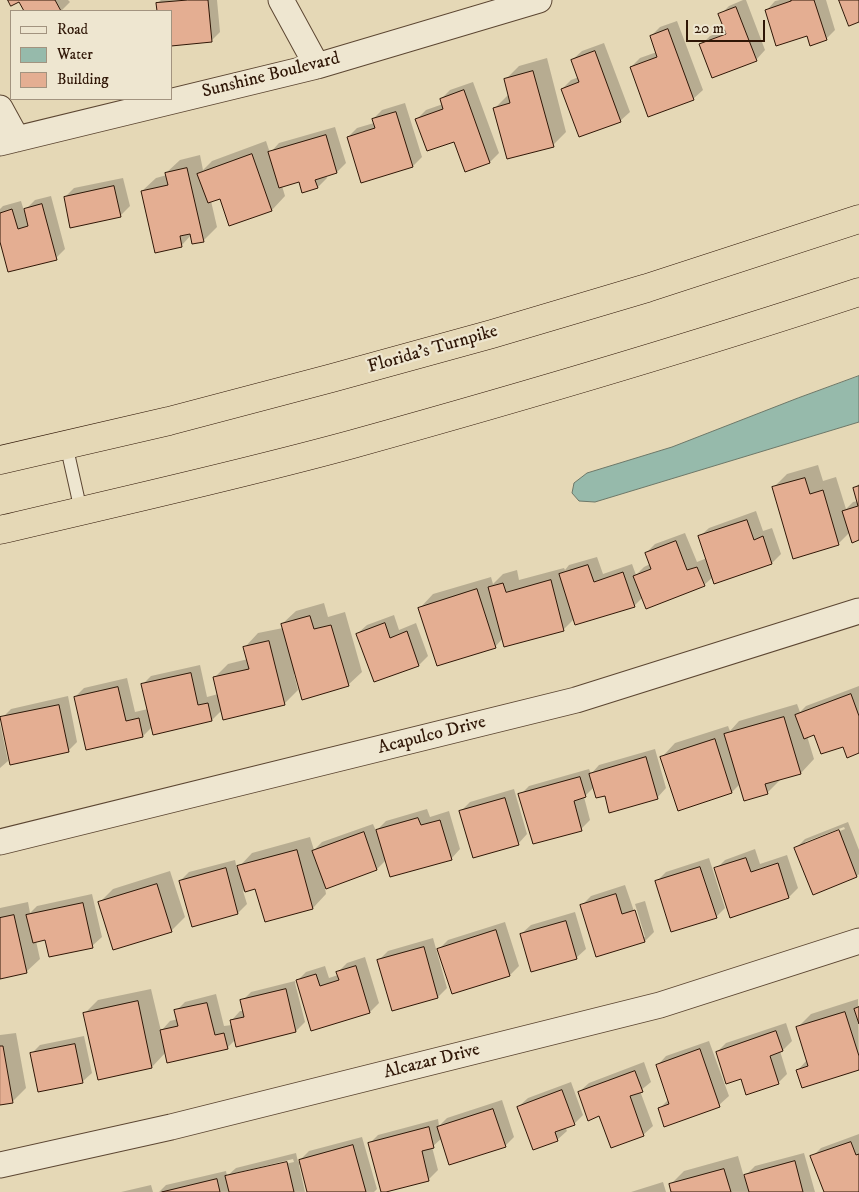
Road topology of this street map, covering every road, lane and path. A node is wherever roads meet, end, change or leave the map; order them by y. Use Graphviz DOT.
graph roads {
  1 [pos="281,0"];
  2 [pos="539,0"];
  3 [pos="317,66"];
  4 [pos="0,108"];
  5 [pos="9,141"];
  6 [pos="859,219"];
  7 [pos="859,292"];
  8 [pos="66,444"];
  9 [pos="0,460"];
  10 [pos="81,511"];
  11 [pos="0,530"];
  12 [pos="859,611"];
  13 [pos="0,842"];
  14 [pos="859,941"];
  15 [pos="0,1164"];
  1 -- 3 [label="street"];
  2 -- 3 [label="street, Sunshine Boulevard"];
  3 -- 5 [label="street, Sunshine Boulevard"];
  4 -- 5 [label="street"];
  6 -- 8 [label="highway, Florida's Turnpike"];
  7 -- 10 [label="highway"];
  8 -- 9 [label="highway, Florida's Turnpike"];
  8 -- 10 [label="lane"];
  10 -- 11 [label="highway"];
  12 -- 13 [label="street, Acapulco Drive"];
  14 -- 15 [label="street, Alcazar Drive"];
}
